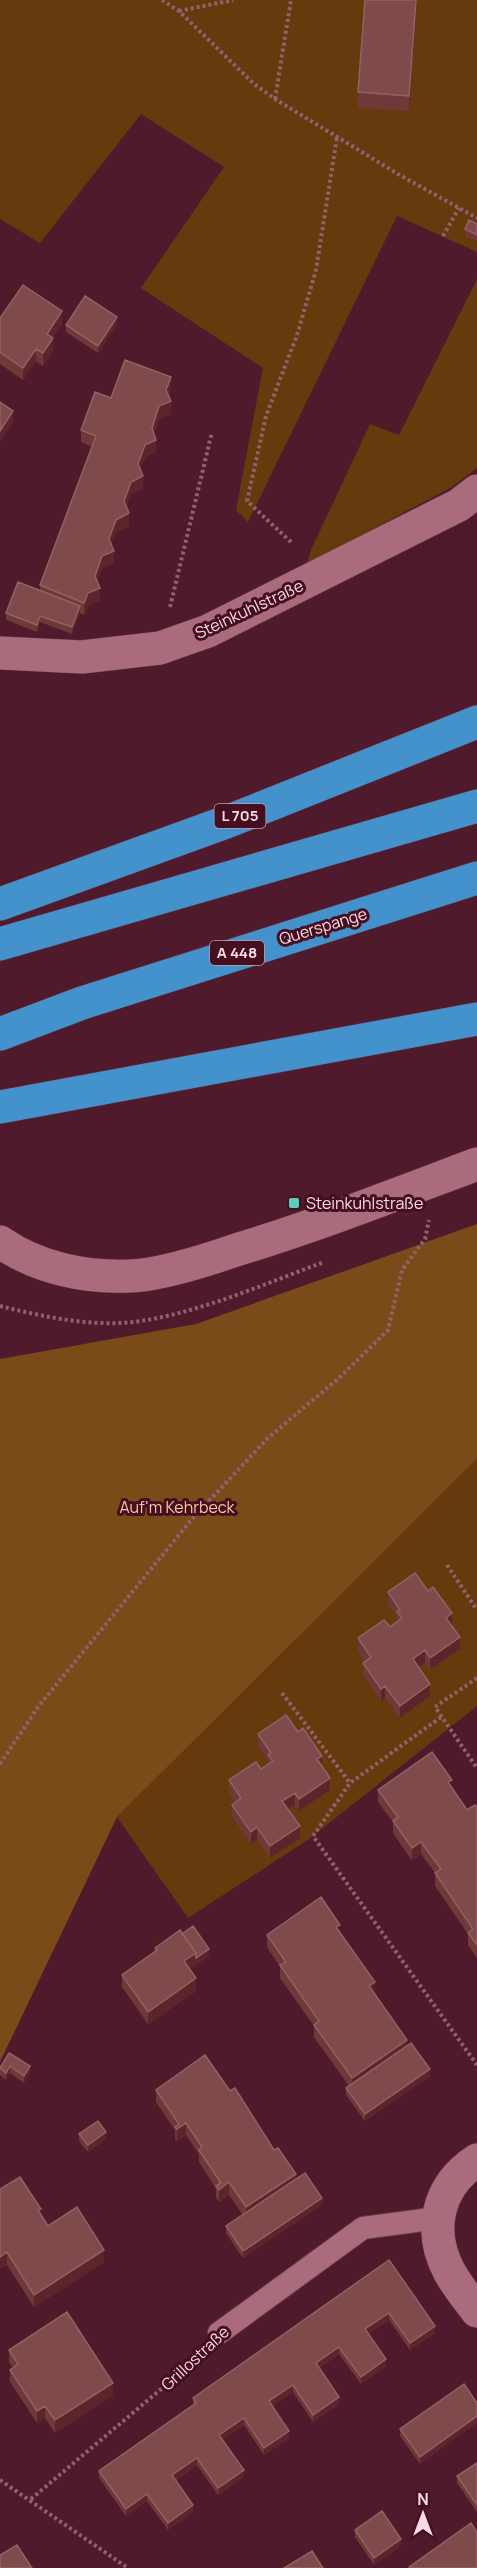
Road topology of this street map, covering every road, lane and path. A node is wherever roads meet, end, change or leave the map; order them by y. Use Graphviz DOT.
graph roads {
  1 [pos="162,0"];
  2 [pos="233,0"];
  3 [pos="291,0"];
  4 [pos="179,11"];
  5 [pos="275,99"];
  6 [pos="338,137"];
  7 [pos="459,208"];
  8 [pos="477,218"];
  9 [pos="442,236"];
  10 [pos="212,432"];
  11 [pos="477,491"];
  12 [pos="291,542"];
  13 [pos="160,648"];
  14 [pos="0,653"];
  15 [pos="477,722"];
  16 [pos="477,806"];
  17 [pos="477,878"];
  18 [pos="0,904"];
  19 [pos="0,944"];
  20 [pos="477,1019"];
  21 [pos="0,1034"];
  22 [pos="0,1107"];
  23 [pos="477,1164"];
  24 [pos="416,1187"];
  25 [pos="0,1242"];
  26 [pos="447,1565"];
  27 [pos="477,1610"];
  28 [pos="477,1678"];
  29 [pos="282,1693"];
  30 [pos="441,1717"];
  31 [pos="0,1764"];
  32 [pos="477,1768"];
  33 [pos="350,1783"];
  34 [pos="477,2066"];
  35 [pos="477,2160"];
  36 [pos="438,2218"];
  37 [pos="477,2311"];
  38 [pos="219,2333"];
  39 [pos="0,2480"];
  40 [pos="31,2499"];
  41 [pos="128,2568"];
  1 -- 4 [label="path"];
  2 -- 4 [label="path"];
  3 -- 5 [label="path"];
  4 -- 5 [label="path"];
  5 -- 6 [label="path"];
  6 -- 7 [label="path"];
  6 -- 12 [label="path"];
  7 -- 8 [label="path"];
  7 -- 9 [label="path"];
  10 -- 13 [label="path"];
  11 -- 13 [label="street, Steinkuhlstraße"];
  13 -- 14 [label="street, Steinkuhlstraße"];
  15 -- 18 [label="highway, L 705"];
  16 -- 19 [label="highway"];
  17 -- 21 [label="highway, Querspange / A 448"];
  20 -- 22 [label="highway"];
  23 -- 24 [label="street"];
  24 -- 25 [label="street"];
  24 -- 31 [label="path"];
  26 -- 27 [label="path"];
  28 -- 30 [label="path"];
  29 -- 33 [label="path"];
  30 -- 32 [label="path"];
  30 -- 33 [label="path"];
  33 -- 34 [label="path"];
  35 -- 36 [label="street"];
  36 -- 37 [label="street"];
  36 -- 38 [label="lane, Grillostraße"];
  38 -- 40 [label="path, Grillostraße"];
  39 -- 40 [label="path"];
  40 -- 41 [label="path"];
}
